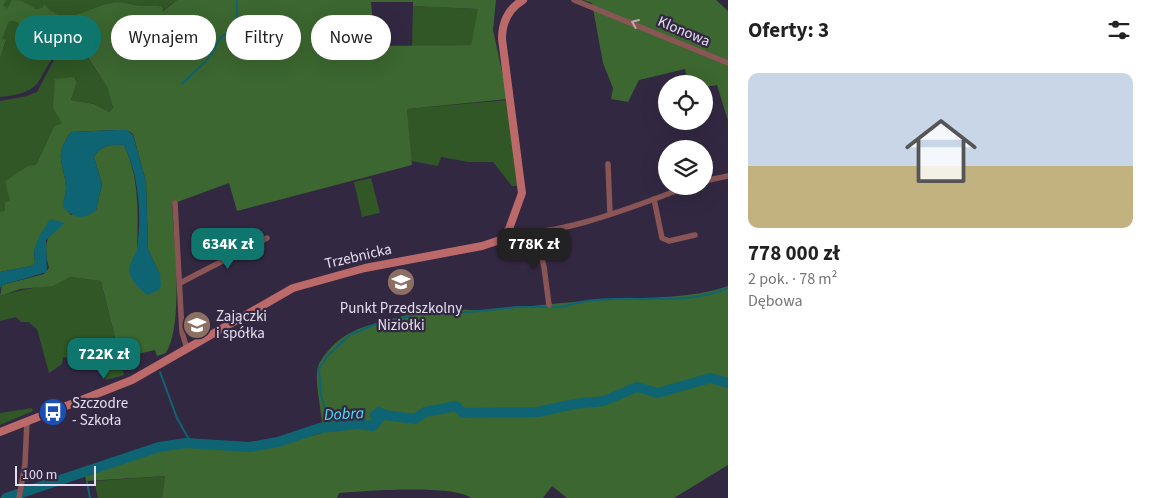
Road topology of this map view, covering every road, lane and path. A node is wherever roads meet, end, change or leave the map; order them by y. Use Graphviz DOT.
graph roads {
  1 [pos="523,0"];
  2 [pos="574,0"];
  3 [pos="728,63"];
  4 [pos="608,164"];
  5 [pos="728,176"];
  6 [pos="713,179"];
  7 [pos="665,195"];
  8 [pos="654,199"];
  9 [pos="175,203"];
  10 [pos="610,214"];
  11 [pos="509,229"];
  12 [pos="536,232"];
  13 [pos="696,235"];
  14 [pos="267,238"];
  15 [pos="180,283"];
  16 [pos="549,305"];
  17 [pos="187,349"];
  18 [pos="27,421"];
  19 [pos="0,432"];
  20 [pos="20,497"];
  1 -- 11 [label="street"];
  3 -- 2 [label="street, Klonowa, one-way"];
  4 -- 10 [label="street"];
  5 -- 6 [label="street"];
  7 -- 8 [label="street"];
  8 -- 10 [label="street"];
  8 -- 13 [label="street"];
  9 -- 15 [label="street"];
  10 -- 12 [label="street"];
  11 -- 12 [label="street"];
  11 -- 17 [label="street, Trzebnicka"];
  12 -- 16 [label="street"];
  14 -- 15 [label="street"];
  15 -- 17 [label="street"];
  17 -- 18 [label="street, Trzebnicka"];
  18 -- 19 [label="street, Trzebnicka"];
  18 -- 20 [label="street"];
}
